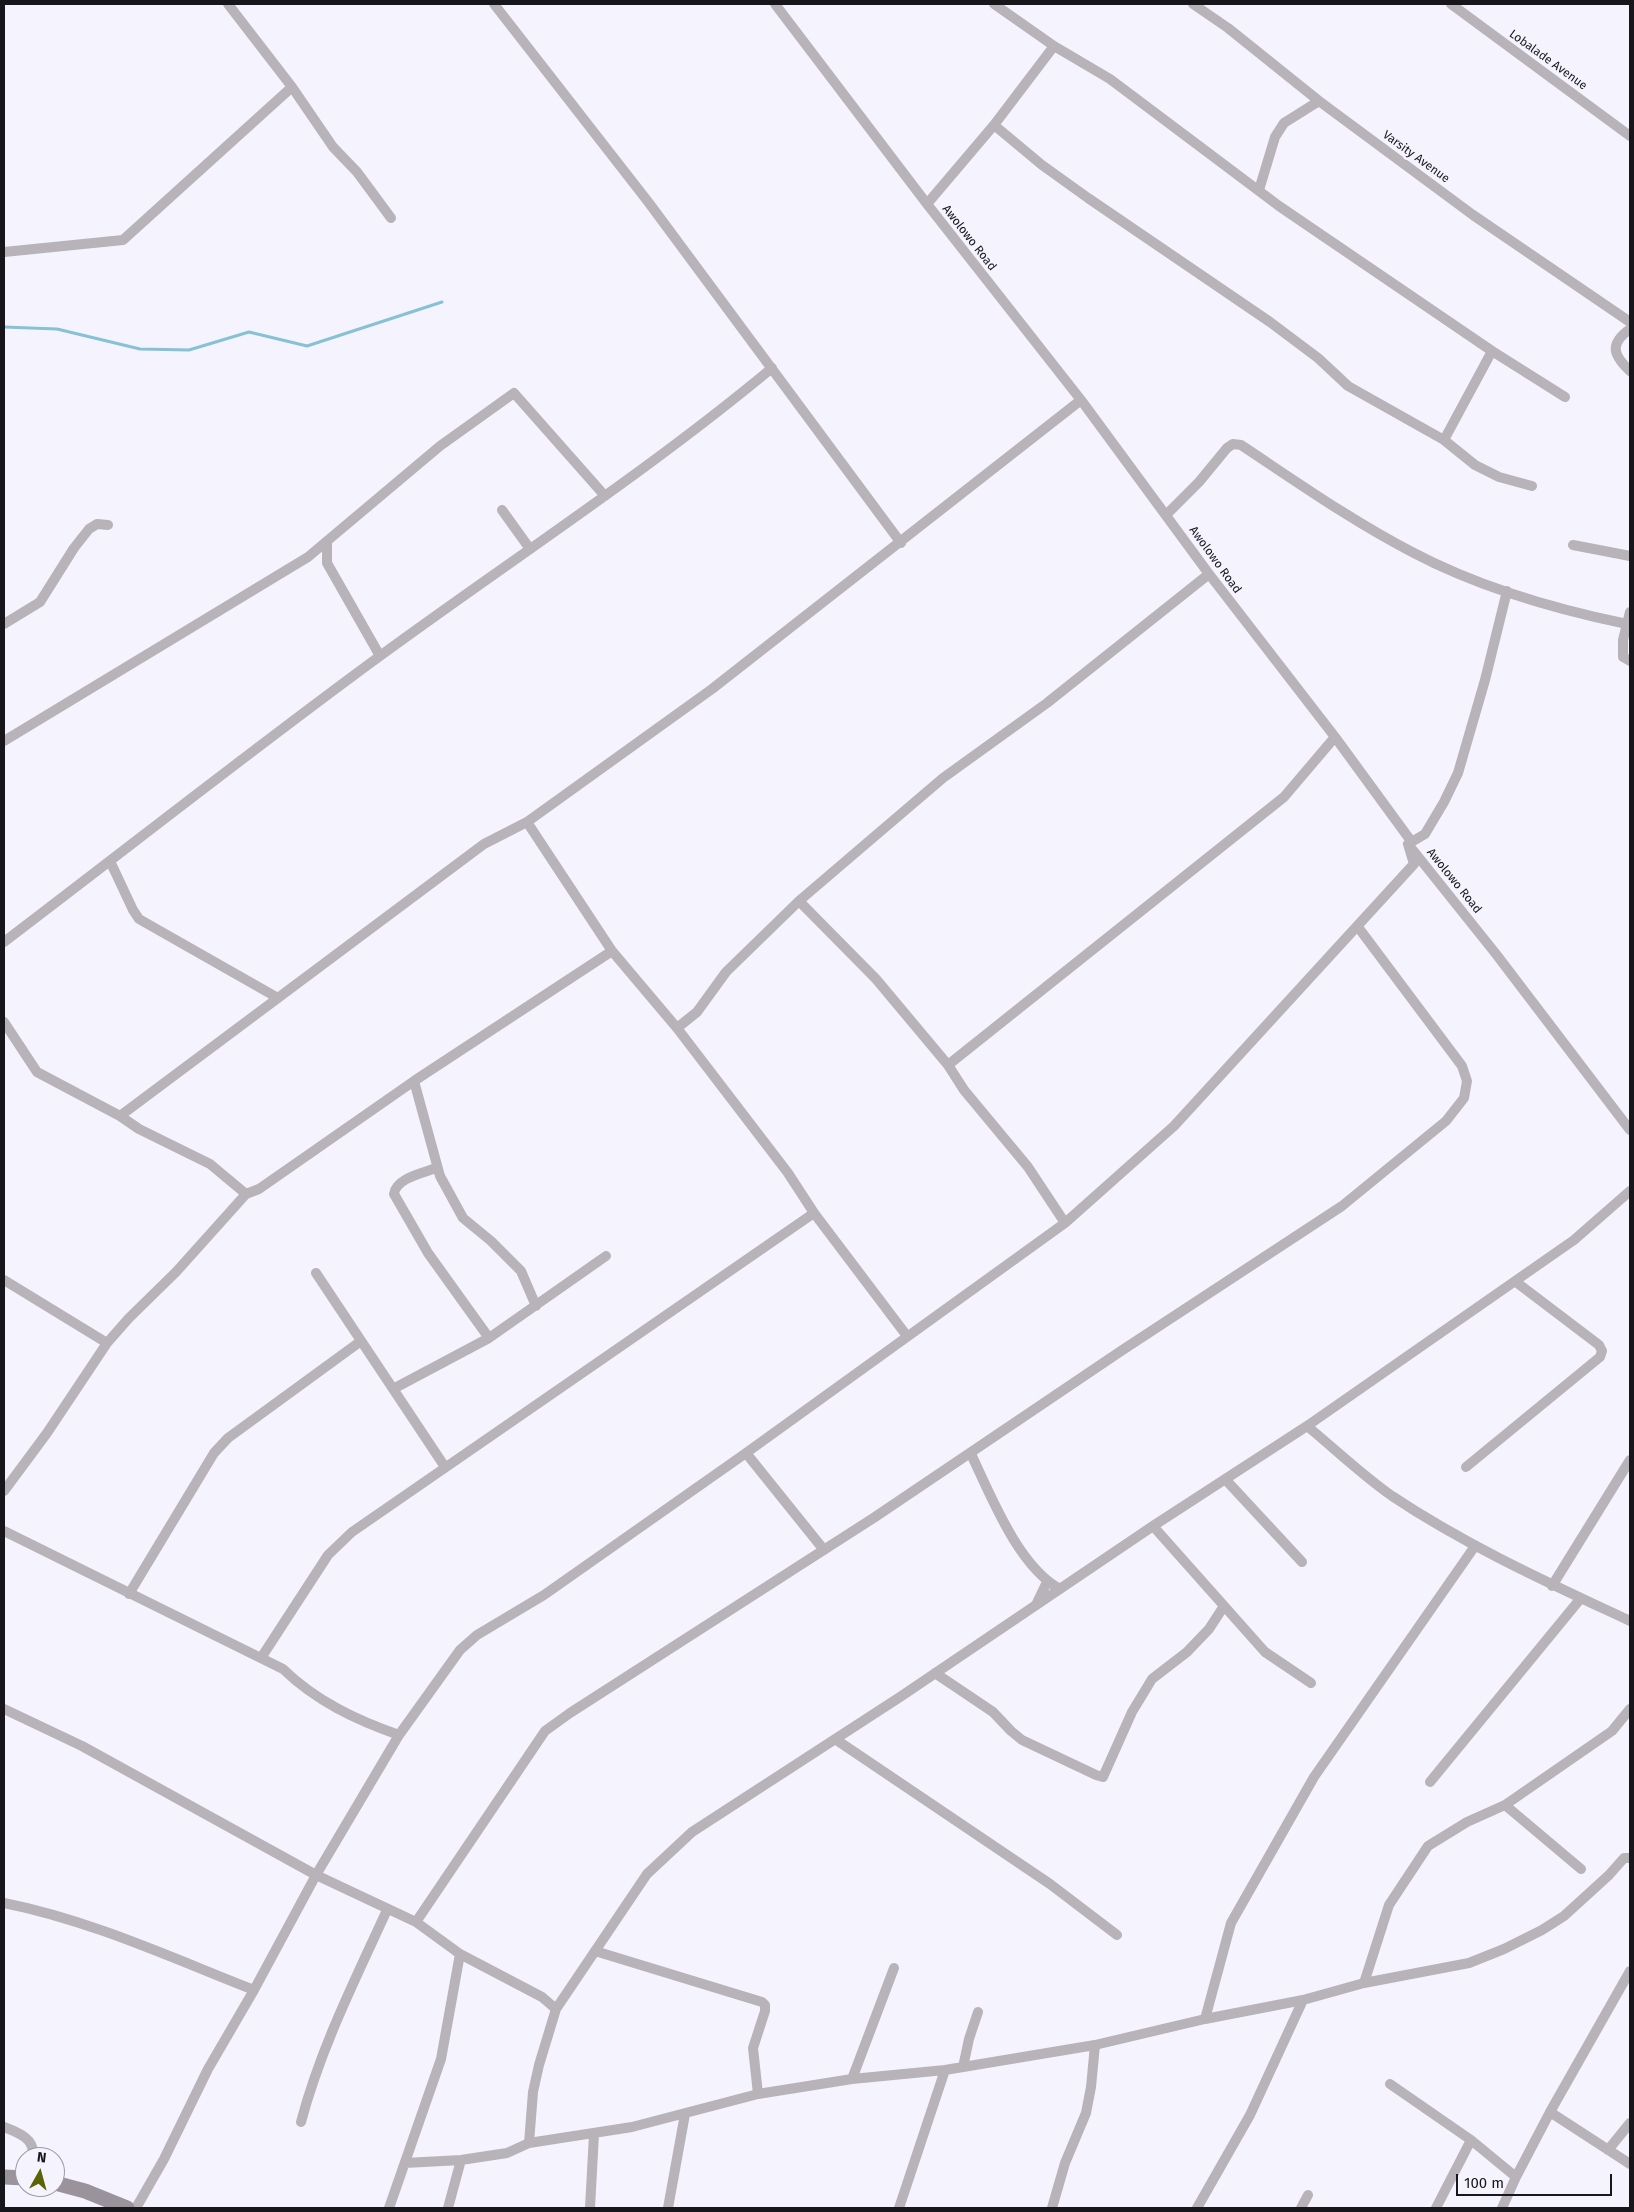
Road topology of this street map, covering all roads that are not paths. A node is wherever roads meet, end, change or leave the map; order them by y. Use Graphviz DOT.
graph roads {
  1 [pos="228,4"];
  2 [pos="494,4"];
  3 [pos="775,4"];
  4 [pos="994,4"];
  5 [pos="1193,4"];
  6 [pos="1451,4"];
  7 [pos="1054,46"];
  8 [pos="292,88"];
  9 [pos="1319,101"];
  10 [pos="994,125"];
  11 [pos="1630,136"];
  12 [pos="1259,190"];
  13 [pos="927,204"];
  14 [pos="391,218"];
  15 [pos="4,252"];
  16 [pos="1630,322"];
  17 [pos="1630,329"];
  18 [pos="1492,352"];
  19 [pos="772,368"];
  20 [pos="1630,371"];
  21 [pos="1565,397"];
  22 [pos="1081,400"];
  23 [pos="1444,440"];
  24 [pos="1532,486"];
  25 [pos="605,496"];
  26 [pos="502,510"];
  27 [pos="1166,515"];
  28 [pos="108,525"];
  29 [pos="327,541"];
  30 [pos="901,542"];
  31 [pos="1573,545"];
  32 [pos="530,549"];
  33 [pos="1630,556"];
  34 [pos="308,557"];
  35 [pos="327,563"];
  36 [pos="1209,574"];
  37 [pos="1507,591"];
  38 [pos="1630,612"];
  39 [pos="4,624"];
  40 [pos="1627,624"];
  41 [pos="380,656"];
  42 [pos="1630,661"];
  43 [pos="1335,737"];
  44 [pos="4,739"];
  45 [pos="527,822"];
  46 [pos="1408,844"];
  47 [pos="110,861"];
  48 [pos="799,901"];
  49 [pos="1358,926"];
  50 [pos="4,942"];
  51 [pos="612,951"];
  52 [pos="278,998"];
  53 [pos="4,1022"];
  54 [pos="677,1028"];
  55 [pos="948,1065"];
  56 [pos="414,1081"];
  57 [pos="120,1116"];
  58 [pos="1630,1130"];
  59 [pos="436,1168"];
  60 [pos="1630,1191"];
  61 [pos="246,1194"];
  62 [pos="814,1213"];
  63 [pos="1065,1223"];
  64 [pos="606,1256"];
  65 [pos="316,1273"];
  66 [pos="4,1280"];
  67 [pos="1516,1282"];
  68 [pos="536,1306"];
  69 [pos="907,1336"];
  70 [pos="489,1338"];
  71 [pos="361,1341"];
  72 [pos="107,1343"];
  73 [pos="393,1389"];
  74 [pos="1307,1426"];
  75 [pos="746,1454"];
  76 [pos="971,1454"];
  77 [pos="1630,1460"];
  78 [pos="445,1467"];
  79 [pos="1466,1467"];
  80 [pos="1225,1479"];
  81 [pos="4,1491"];
  82 [pos="1153,1526"];
  83 [pos="4,1531"];
  84 [pos="1475,1546"];
  85 [pos="824,1550"];
  86 [pos="1302,1562"];
  87 [pos="1047,1582"];
  88 [pos="1552,1586"];
  89 [pos="1060,1589"];
  90 [pos="129,1594"];
  91 [pos="1581,1598"];
  92 [pos="1036,1606"];
  93 [pos="1224,1606"];
  94 [pos="1630,1620"];
  95 [pos="261,1658"];
  96 [pos="935,1673"];
  97 [pos="1312,1683"];
  98 [pos="4,1709"];
  99 [pos="1630,1709"];
  100 [pos="399,1735"];
  101 [pos="835,1739"];
  102 [pos="1430,1782"];
  103 [pos="1505,1805"];
  104 [pos="1630,1858"];
  105 [pos="1581,1869"];
  106 [pos="316,1875"];
  107 [pos="4,1903"];
  108 [pos="388,1910"];
  109 [pos="416,1922"];
  110 [pos="1117,1935"];
  111 [pos="595,1951"];
  112 [pos="460,1954"];
  113 [pos="894,1968"];
  114 [pos="1630,1971"];
  115 [pos="1364,1983"];
  116 [pos="254,1990"];
  117 [pos="1302,2000"];
  118 [pos="556,2009"];
  119 [pos="978,2012"];
  120 [pos="1205,2019"];
  121 [pos="1095,2045"];
  122 [pos="963,2067"];
  123 [pos="945,2070"];
  124 [pos="852,2079"];
  125 [pos="1390,2084"];
  126 [pos="758,2094"];
  127 [pos="1550,2112"];
  128 [pos="685,2114"];
  129 [pos="301,2122"];
  130 [pos="1630,2123"];
  131 [pos="4,2127"];
  132 [pos="594,2134"];
  133 [pos="1470,2140"];
  134 [pos="529,2143"];
  135 [pos="32,2147"];
  136 [pos="1608,2150"];
  137 [pos="461,2160"];
  138 [pos="405,2163"];
  139 [pos="1630,2164"];
  140 [pos="1516,2177"];
  141 [pos="65,2186"];
  142 [pos="1308,2195"];
  143 [pos="127,2208"];
  144 [pos="136,2208"];
  145 [pos="390,2208"];
  146 [pos="448,2208"];
  147 [pos="590,2208"];
  148 [pos="668,2208"];
  149 [pos="899,2208"];
  150 [pos="1052,2208"];
  151 [pos="1197,2208"];
  152 [pos="1301,2208"];
  153 [pos="1436,2208"];
  154 [pos="1502,2208"];
  1 -- 8 [label="street"];
  2 -- 19 [label="street"];
  3 -- 13 [label="street, Awolowo Road"];
  4 -- 7 [label="street"];
  5 -- 9 [label="street, Varsity Avenue"];
  6 -- 11 [label="street, Lobalade Avenue"];
  7 -- 10 [label="street"];
  7 -- 12 [label="street"];
  8 -- 14 [label="street"];
  8 -- 15 [label="street"];
  9 -- 12 [label="street"];
  9 -- 16 [label="street, Varsity Avenue"];
  10 -- 13 [label="street"];
  10 -- 23 [label="street"];
  12 -- 18 [label="street"];
  13 -- 22 [label="street, Awolowo Road"];
  17 -- 20 [label="street"];
  18 -- 21 [label="street"];
  18 -- 23 [label="street"];
  19 -- 25 [label="street"];
  19 -- 30 [label="street"];
  22 -- 27 [label="street, Awolowo Road"];
  22 -- 30 [label="street"];
  23 -- 24 [label="street"];
  25 -- 29 [label="street"];
  25 -- 32 [label="street"];
  26 -- 32 [label="street"];
  27 -- 36 [label="street, Awolowo Road"];
  27 -- 37 [label="street"];
  28 -- 39 [label="street"];
  29 -- 34 [label="street"];
  29 -- 35 [label="street"];
  30 -- 45 [label="street"];
  31 -- 33 [label="street"];
  32 -- 41 [label="street"];
  34 -- 35 [label="street"];
  34 -- 44 [label="street"];
  35 -- 41 [label="street"];
  36 -- 43 [label="street, Awolowo Road"];
  36 -- 48 [label="street"];
  37 -- 40 [label="street"];
  37 -- 46 [label="street"];
  38 -- 40 [label="street"];
  40 -- 42 [label="street"];
  41 -- 47 [label="street"];
  43 -- 46 [label="street, Awolowo Road"];
  43 -- 55 [label="street"];
  45 -- 51 [label="street"];
  45 -- 52 [label="street"];
  46 -- 49 [label="street"];
  46 -- 58 [label="street, Awolowo Road"];
  47 -- 50 [label="street"];
  47 -- 52 [label="street"];
  48 -- 54 [label="street"];
  48 -- 55 [label="street"];
  49 -- 63 [label="street"];
  49 -- 76 [label="street"];
  51 -- 54 [label="street"];
  51 -- 56 [label="street"];
  52 -- 57 [label="street"];
  53 -- 57 [label="street"];
  54 -- 62 [label="street"];
  55 -- 63 [label="street"];
  56 -- 59 [label="street"];
  56 -- 61 [label="street"];
  57 -- 61 [label="street"];
  59 -- 68 [label="street"];
  59 -- 70 [label="street"];
  60 -- 67 [label="street"];
  61 -- 72 [label="street"];
  62 -- 69 [label="street"];
  62 -- 78 [label="street"];
  63 -- 69 [label="street"];
  64 -- 68 [label="street"];
  65 -- 71 [label="street"];
  66 -- 72 [label="street"];
  67 -- 74 [label="street"];
  67 -- 79 [label="street"];
  68 -- 70 [label="street"];
  69 -- 75 [label="street"];
  70 -- 73 [label="street"];
  71 -- 73 [label="street"];
  71 -- 90 [label="street"];
  72 -- 81 [label="street"];
  73 -- 78 [label="street"];
  74 -- 80 [label="street"];
  74 -- 84 [label="street"];
  75 -- 85 [label="street"];
  75 -- 100 [label="street"];
  76 -- 85 [label="street"];
  76 -- 87 [label="street"];
  77 -- 88 [label="street"];
  78 -- 95 [label="street"];
  80 -- 82 [label="street"];
  80 -- 86 [label="street"];
  82 -- 89 [label="street"];
  82 -- 93 [label="street"];
  83 -- 90 [label="street"];
  84 -- 88 [label="street"];
  84 -- 120 [label="street"];
  85 -- 109 [label="street"];
  87 -- 89 [label="street"];
  87 -- 92 [label="street"];
  88 -- 91 [label="street"];
  89 -- 92 [label="street"];
  90 -- 95 [label="street"];
  91 -- 94 [label="street"];
  91 -- 102 [label="street"];
  92 -- 96 [label="street"];
  93 -- 96 [label="street"];
  93 -- 97 [label="street"];
  95 -- 100 [label="street"];
  96 -- 101 [label="street"];
  98 -- 106 [label="street"];
  99 -- 103 [label="street"];
  100 -- 106 [label="street"];
  101 -- 110 [label="street"];
  101 -- 111 [label="street"];
  103 -- 105 [label="street"];
  103 -- 115 [label="street"];
  104 -- 115 [label="street"];
  106 -- 108 [label="street"];
  106 -- 116 [label="street"];
  107 -- 116 [label="street"];
  108 -- 109 [label="street"];
  108 -- 129 [label="street"];
  109 -- 112 [label="street"];
  111 -- 118 [label="street"];
  111 -- 126 [label="street"];
  112 -- 118 [label="street"];
  112 -- 138 [label="street"];
  113 -- 124 [label="street"];
  114 -- 127 [label="street"];
  115 -- 117 [label="street"];
  116 -- 144 [label="street"];
  117 -- 120 [label="street"];
  117 -- 151 [label="street"];
  118 -- 134 [label="street"];
  119 -- 122 [label="street"];
  120 -- 121 [label="street"];
  121 -- 122 [label="street"];
  121 -- 150 [label="street"];
  122 -- 123 [label="street"];
  123 -- 124 [label="street"];
  123 -- 149 [label="street"];
  124 -- 126 [label="street"];
  125 -- 133 [label="street"];
  126 -- 128 [label="street"];
  127 -- 136 [label="street"];
  127 -- 140 [label="street"];
  128 -- 132 [label="street"];
  128 -- 148 [label="street"];
  130 -- 136 [label="street"];
  131 -- 135 [label="street"];
  132 -- 134 [label="street"];
  132 -- 147 [label="street"];
  133 -- 140 [label="street"];
  133 -- 153 [label="street"];
  134 -- 137 [label="street"];
  136 -- 139 [label="street"];
  137 -- 138 [label="street"];
  137 -- 146 [label="street"];
  138 -- 145 [label="street"];
  140 -- 154 [label="street"];
  141 -- 143 [label="street"];
  142 -- 152 [label="street"];
}
